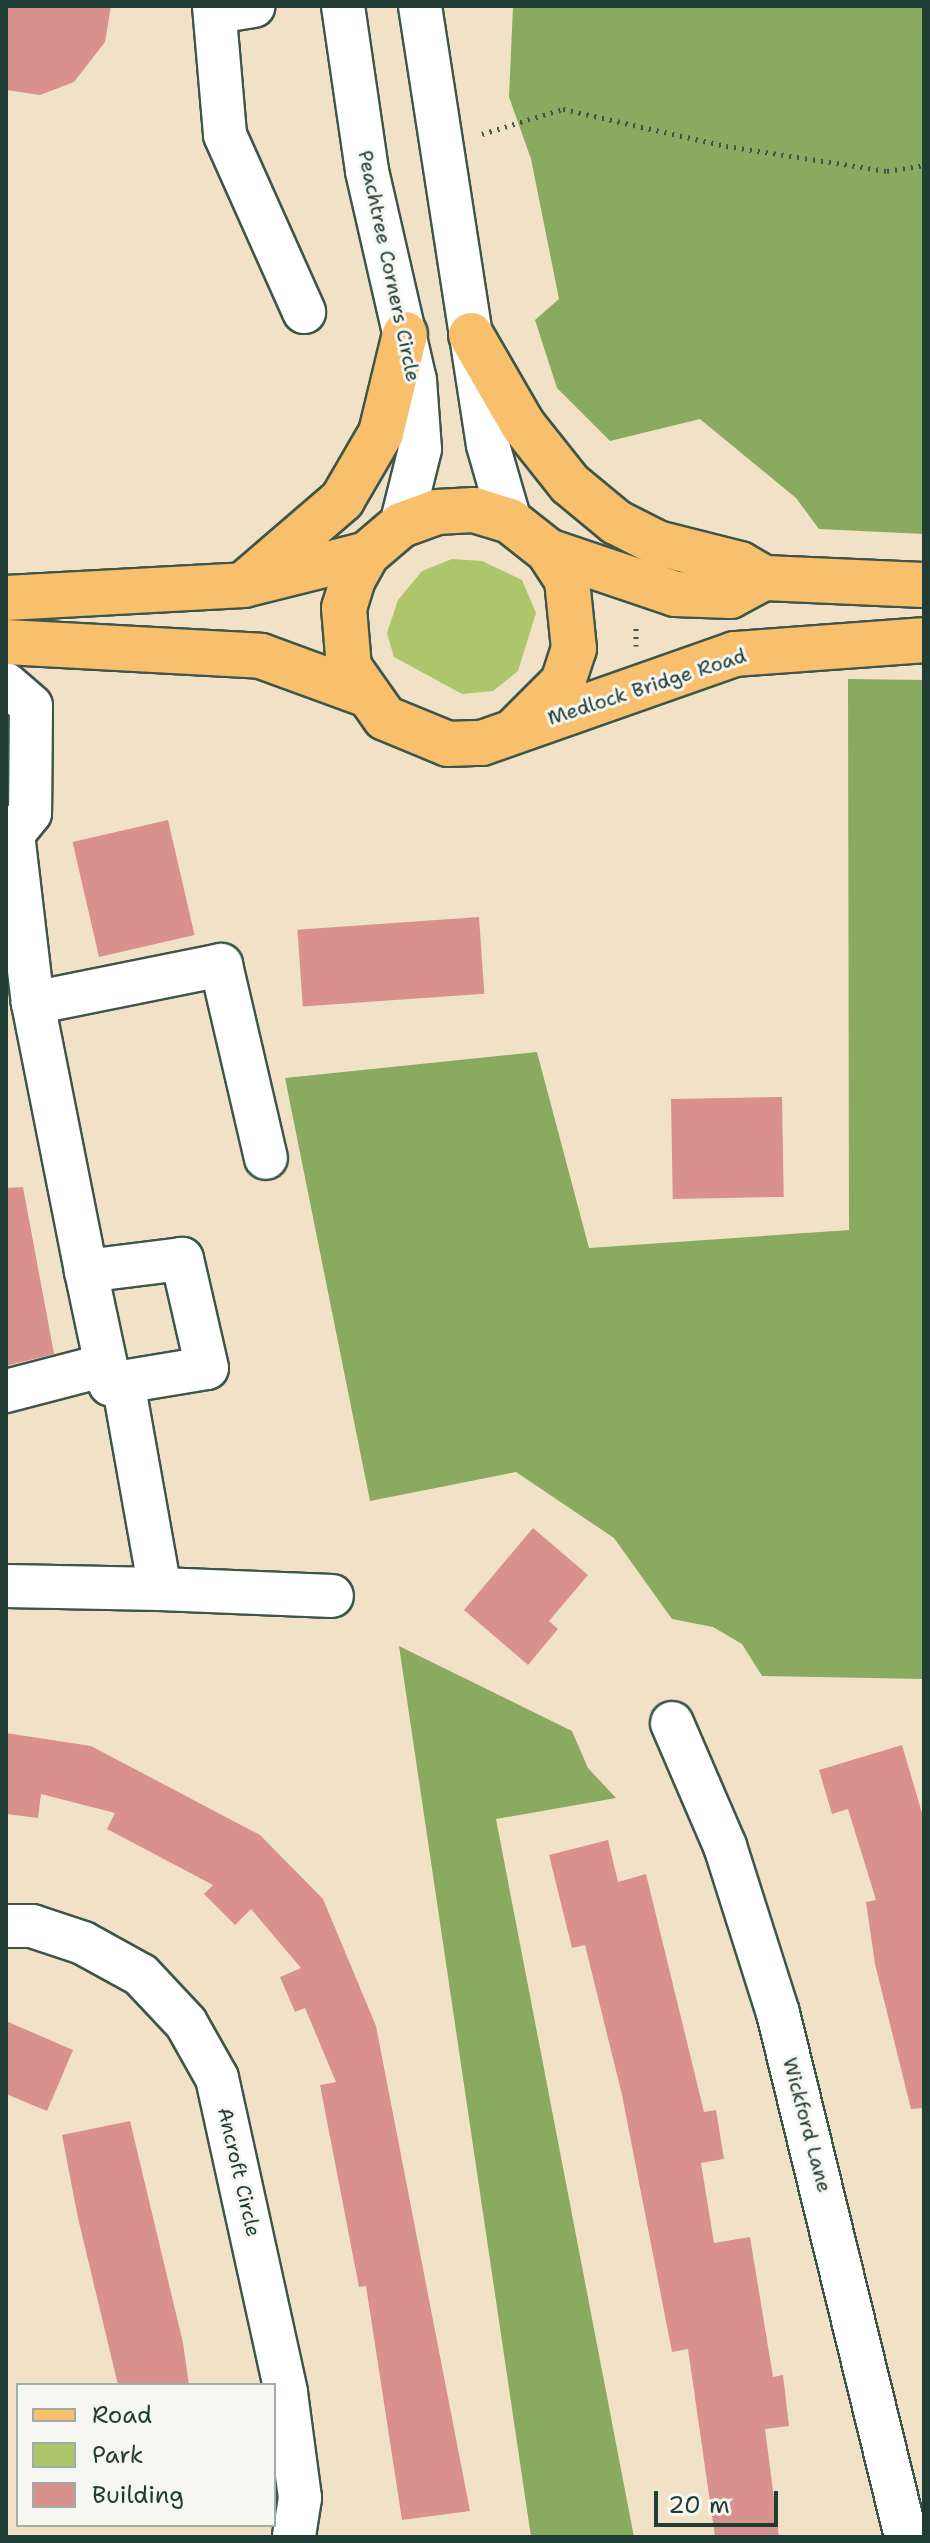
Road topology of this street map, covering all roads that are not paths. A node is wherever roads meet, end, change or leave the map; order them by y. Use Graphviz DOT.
graph roads {
  1 [pos="343,6"];
  2 [pos="420,6"];
  3 [pos="228,8"];
  4 [pos="304,312"];
  5 [pos="405,334"];
  6 [pos="471,335"];
  7 [pos="510,521"];
  8 [pos="401,525"];
  9 [pos="548,551"];
  10 [pos="367,554"];
  11 [pos="764,578"];
  12 [pos="244,585"];
  13 [pos="924,585"];
  14 [pos="6,598"];
  15 [pos="924,640"];
  16 [pos="6,642"];
  17 [pos="6,684"];
  18 [pos="362,693"];
  19 [pos="514,731"];
  20 [pos="10,830"];
  21 [pos="16,954"];
  22 [pos="33,1003"];
  23 [pos="266,1158"];
  24 [pos="86,1271"];
  25 [pos="115,1374"];
  26 [pos="6,1391"];
  27 [pos="6,1586"];
  28 [pos="160,1589"];
  29 [pos="332,1596"];
  30 [pos="672,1723"];
  31 [pos="6,1926"];
  32 [pos="294,2537"];
  33 [pos="906,2537"];
  1 -- 5 [label="street, Peachtree Corners Circle"];
  2 -- 6 [label="street"];
  3 -- 4 [label="street"];
  5 -- 8 [label="street, Peachtree Corners Circle"];
  5 -- 12 [label="main road"];
  6 -- 7 [label="street"];
  6 -- 11 [label="main road"];
  7 -- 8 [label="main road, Medlock Bridge Road"];
  7 -- 9 [label="main road, Medlock Bridge Road"];
  8 -- 10 [label="main road, Medlock Bridge Road"];
  9 -- 11 [label="main road, Medlock Bridge Road"];
  9 -- 19 [label="main road, Medlock Bridge Road"];
  10 -- 12 [label="main road, Medlock Bridge Road"];
  10 -- 18 [label="main road, Medlock Bridge Road"];
  11 -- 13 [label="main road, Medlock Bridge Road"];
  12 -- 14 [label="main road, Medlock Bridge Road"];
  15 -- 19 [label="main road, Medlock Bridge Road"];
  16 -- 18 [label="main road, Medlock Bridge Road"];
  17 -- 20 [label="street"];
  18 -- 19 [label="main road, Medlock Bridge Road"];
  20 -- 21 [label="street"];
  21 -- 22 [label="street"];
  22 -- 23 [label="street"];
  22 -- 24 [label="street"];
  24 -- 25 [label="street"];
  24 -- 25 [label="street"];
  25 -- 26 [label="street"];
  25 -- 28 [label="street"];
  27 -- 28 [label="street"];
  28 -- 29 [label="street"];
  30 -- 33 [label="street, Wickford Lane"];
  31 -- 32 [label="street, Ancroft Circle"];
}
